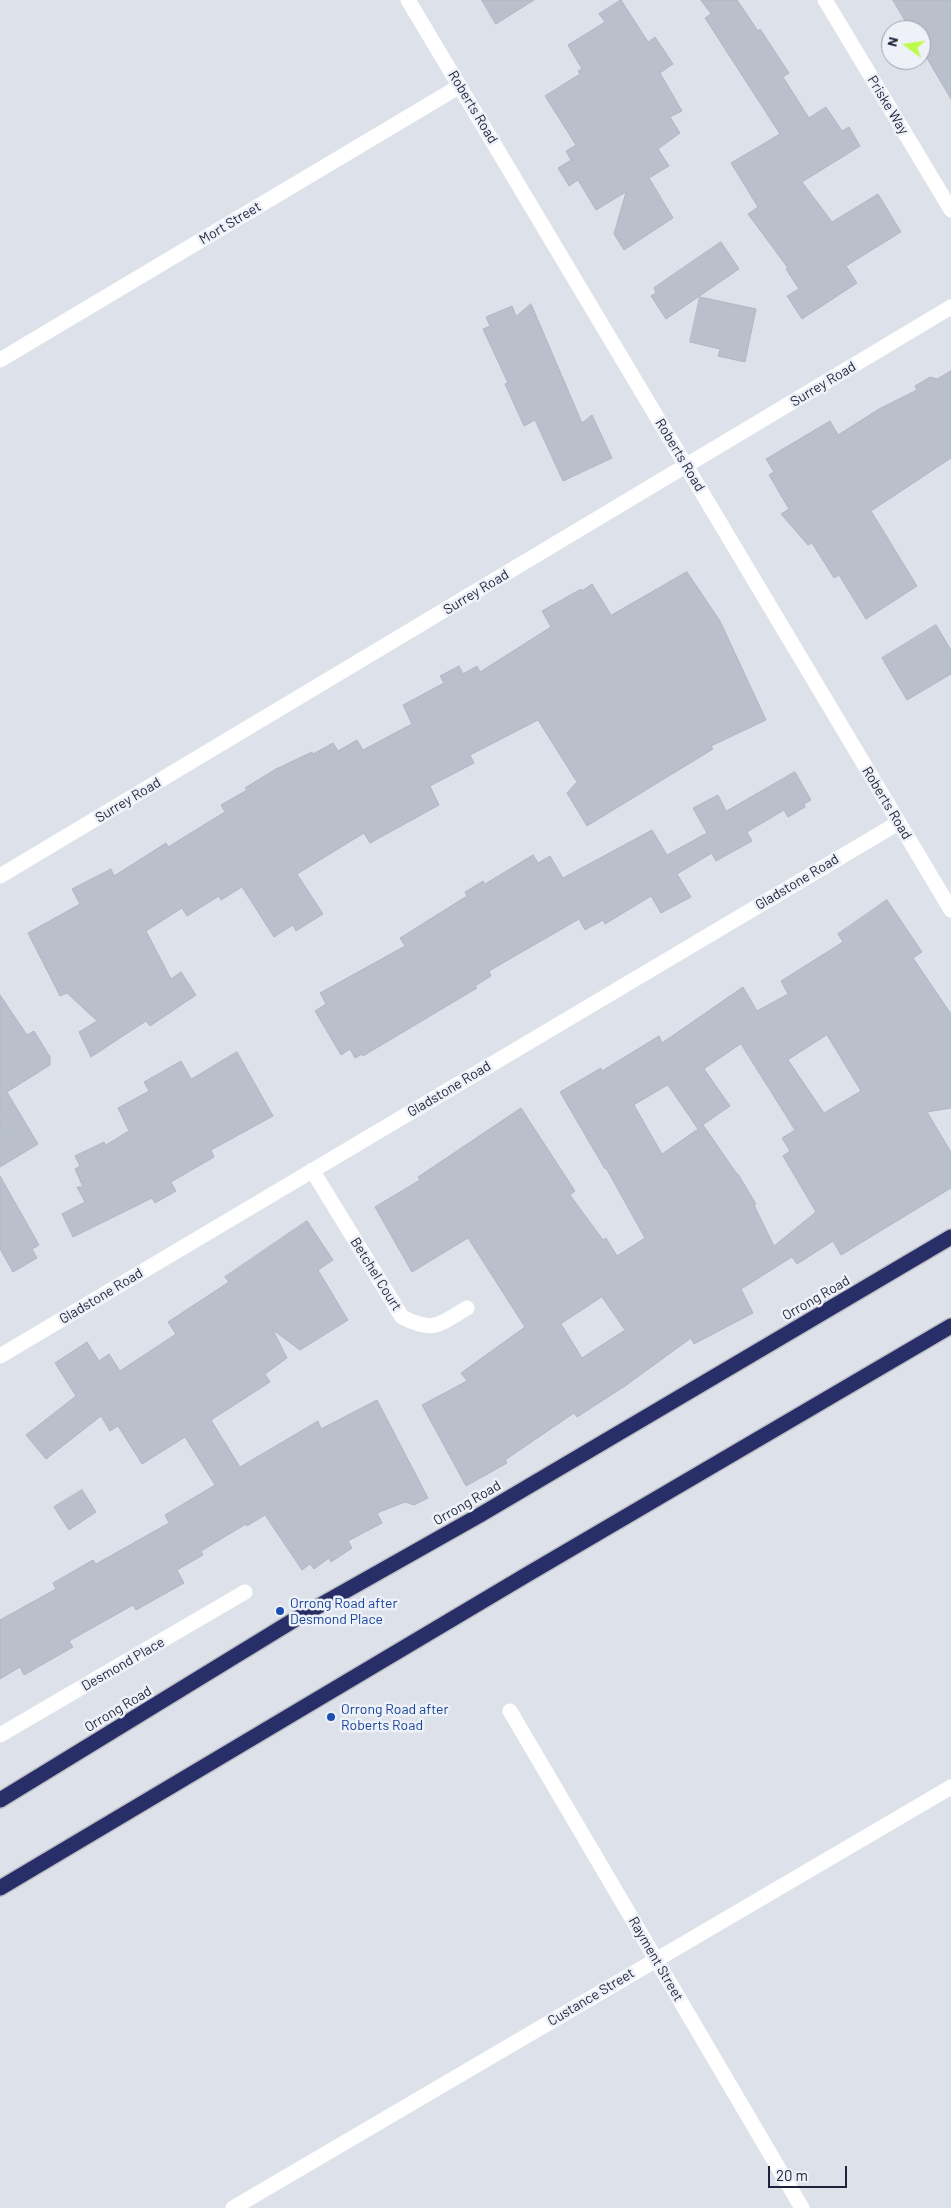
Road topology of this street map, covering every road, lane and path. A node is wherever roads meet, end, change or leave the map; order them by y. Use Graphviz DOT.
graph roads {
  1 [pos="408,0"];
  2 [pos="826,0"];
  3 [pos="460,86"];
  4 [pos="951,210"];
  5 [pos="951,307"];
  6 [pos="0,360"];
  7 [pos="686,466"];
  8 [pos="898,822"];
  9 [pos="0,876"];
  10 [pos="951,910"];
  11 [pos="312,1170"];
  12 [pos="951,1237"];
  13 [pos="467,1308"];
  14 [pos="951,1326"];
  15 [pos="0,1356"];
  16 [pos="245,1592"];
  17 [pos="510,1711"];
  18 [pos="0,1735"];
  19 [pos="951,1787"];
  20 [pos="0,1800"];
  21 [pos="0,1888"];
  22 [pos="656,1958"];
  23 [pos="233,2208"];
  24 [pos="802,2208"];
  1 -- 3 [label="street, Roberts Road"];
  2 -- 4 [label="street, Priske Way"];
  3 -- 6 [label="street, Mort Street"];
  3 -- 7 [label="street, Roberts Road"];
  5 -- 7 [label="street, Surrey Road"];
  7 -- 8 [label="street, Roberts Road"];
  7 -- 9 [label="street, Surrey Road"];
  8 -- 10 [label="street, Roberts Road"];
  8 -- 11 [label="street, Gladstone Road"];
  11 -- 13 [label="street, Betchel Court"];
  11 -- 15 [label="street, Gladstone Road"];
  12 -- 20 [label="highway, Orrong Road"];
  14 -- 21 [label="highway"];
  16 -- 18 [label="street, Desmond Place"];
  17 -- 22 [label="street, Rayment Street"];
  19 -- 22 [label="street, Custance Street"];
  22 -- 23 [label="street, Custance Street"];
  22 -- 24 [label="street, Rayment Street"];
}
